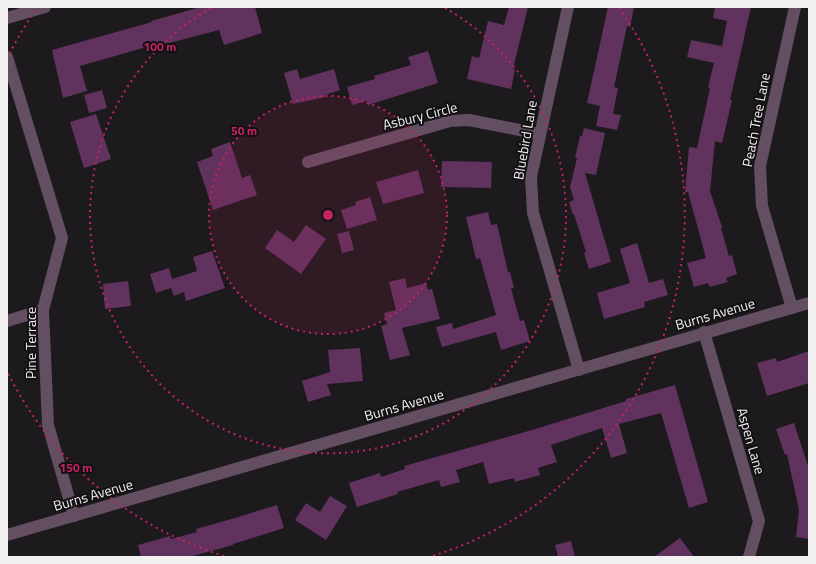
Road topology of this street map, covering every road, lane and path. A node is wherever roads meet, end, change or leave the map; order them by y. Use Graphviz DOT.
graph roads {
  1 [pos="45,7"];
  2 [pos="568,7"];
  3 [pos="794,7"];
  4 [pos="7,18"];
  5 [pos="7,57"];
  6 [pos="540,134"];
  7 [pos="308,162"];
  8 [pos="809,303"];
  9 [pos="792,308"];
  10 [pos="44,310"];
  11 [pos="7,321"];
  12 [pos="704,332"];
  13 [pos="579,370"];
  14 [pos="74,516"];
  15 [pos="7,535"];
  16 [pos="749,557"];
  1 -- 4 [label="street"];
  2 -- 6 [label="street, Bluebird Lane"];
  3 -- 9 [label="street, Peach Tree Lane"];
  5 -- 10 [label="street, Pine Terrace"];
  6 -- 7 [label="street, Asbury Circle"];
  6 -- 13 [label="street, Bluebird Lane"];
  8 -- 9 [label="street, Burns Avenue"];
  9 -- 12 [label="street, Burns Avenue"];
  10 -- 11 [label="street"];
  10 -- 14 [label="street, Pine Terrace"];
  12 -- 13 [label="street, Burns Avenue"];
  12 -- 16 [label="street, Aspen Lane"];
  13 -- 14 [label="street, Burns Avenue"];
  14 -- 15 [label="street, Burns Avenue"];
}
